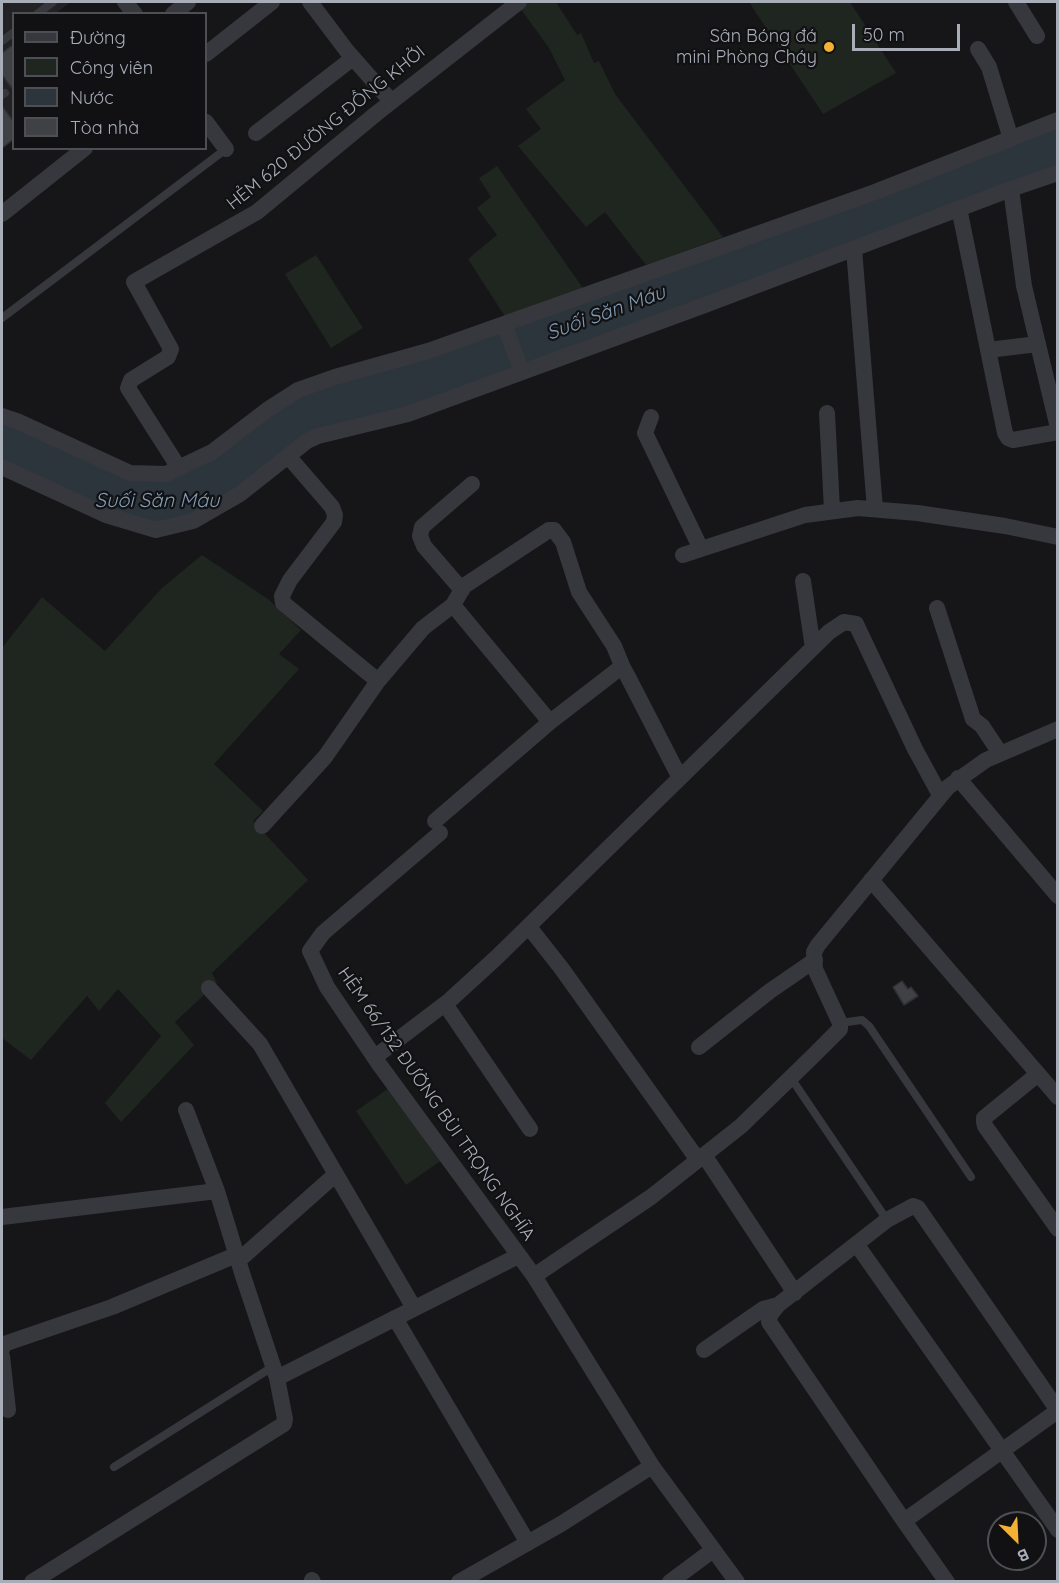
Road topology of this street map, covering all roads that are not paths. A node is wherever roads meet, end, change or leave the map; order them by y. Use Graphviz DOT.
graph roads {
  1 [pos="53,2"];
  2 [pos="188,2"];
  3 [pos="272,2"];
  4 [pos="310,2"];
  5 [pos="519,2"];
  6 [pos="1016,2"];
  7 [pos="40,12"];
  8 [pos="176,12"];
  9 [pos="1037,36"];
  10 [pos="978,49"];
  11 [pos="207,53"];
  12 [pos="353,58"];
  13 [pos="391,101"];
  14 [pos="1058,120"];
  15 [pos="207,123"];
  16 [pos="256,133"];
  17 [pos="1011,139"];
  18 [pos="226,149"];
  19 [pos="82,150"];
  20 [pos="1058,173"];
  21 [pos="1011,189"];
  22 [pos="959,208"];
  23 [pos="2,214"];
  24 [pos="854,249"];
  25 [pos="2,318"];
  26 [pos="504,324"];
  27 [pos="1038,344"];
  28 [pos="988,350"];
  29 [pos="522,372"];
  30 [pos="827,412"];
  31 [pos="2,416"];
  32 [pos="651,417"];
  33 [pos="1058,430"];
  34 [pos="288,456"];
  35 [pos="2,467"];
  36 [pos="179,468"];
  37 [pos="471,484"];
  38 [pos="875,509"];
  39 [pos="832,510"];
  40 [pos="1058,537"];
  41 [pos="701,549"];
  42 [pos="682,555"];
  43 [pos="803,581"];
  44 [pos="462,590"];
  45 [pos="453,605"];
  46 [pos="938,608"];
  47 [pos="813,648"];
  48 [pos="623,668"];
  49 [pos="378,681"];
  50 [pos="550,722"];
  51 [pos="1058,729"];
  52 [pos="1000,753"];
  53 [pos="680,778"];
  54 [pos="958,778"];
  55 [pos="940,795"];
  56 [pos="262,826"];
  57 [pos="871,880"];
  58 [pos="1058,896"];
  59 [pos="529,927"];
  60 [pos="815,960"];
  61 [pos="209,988"];
  62 [pos="445,1004"];
  63 [pos="840,1023"];
  64 [pos="699,1047"];
  65 [pos="375,1057"];
  66 [pos="1038,1074"];
  67 [pos="791,1078"];
  68 [pos="1058,1097"];
  69 [pos="186,1110"];
  70 [pos="530,1129"];
  71 [pos="701,1157"];
  72 [pos="336,1174"];
  73 [pos="971,1177"];
  74 [pos="217,1191"];
  75 [pos="2,1217"];
  76 [pos="887,1220"];
  77 [pos="1058,1229"];
  78 [pos="857,1245"];
  79 [pos="518,1256"];
  80 [pos="237,1258"];
  81 [pos="534,1276"];
  82 [pos="795,1293"];
  83 [pos="778,1305"];
  84 [pos="414,1308"];
  85 [pos="395,1318"];
  86 [pos="2,1349"];
  87 [pos="704,1350"];
  88 [pos="2,1356"];
  89 [pos="275,1372"];
  90 [pos="8,1410"];
  91 [pos="1002,1451"];
  92 [pos="652,1466"];
  93 [pos="114,1467"];
  94 [pos="904,1521"];
  95 [pos="1058,1530"];
  96 [pos="528,1542"];
  97 [pos="713,1550"];
  98 [pos="478,1577"];
  99 [pos="32,1581"];
  100 [pos="459,1581"];
  101 [pos="670,1581"];
  102 [pos="737,1581"];
  103 [pos="947,1581"];
  1 -- 7 [label="lane"];
  2 -- 8 [label="street"];
  3 -- 11 [label="street"];
  4 -- 12 [label="street"];
  5 -- 13 [label="street, HẺM 620 ĐƯỜNG ĐỒNG KHỞI"];
  6 -- 9 [label="street"];
  10 -- 17 [label="street"];
  12 -- 13 [label="street"];
  12 -- 16 [label="street"];
  13 -- 36 [label="street, HẺM 620 ĐƯỜNG ĐỒNG KHỞI"];
  14 -- 17 [label="street"];
  15 -- 18 [label="street"];
  17 -- 26 [label="street"];
  18 -- 25 [label="lane"];
  19 -- 23 [label="street"];
  20 -- 21 [label="street"];
  21 -- 22 [label="street"];
  21 -- 27 [label="street"];
  22 -- 24 [label="street"];
  22 -- 28 [label="street"];
  24 -- 29 [label="street"];
  24 -- 38 [label="street"];
  26 -- 29 [label="street"];
  26 -- 36 [label="street"];
  27 -- 28 [label="street"];
  27 -- 33 [label="street"];
  28 -- 33 [label="street"];
  29 -- 34 [label="street"];
  30 -- 39 [label="street"];
  31 -- 36 [label="street"];
  32 -- 41 [label="street"];
  34 -- 35 [label="street"];
  34 -- 49 [label="street"];
  37 -- 44 [label="street"];
  38 -- 39 [label="street"];
  38 -- 40 [label="street"];
  39 -- 41 [label="street"];
  41 -- 42 [label="street"];
  43 -- 47 [label="street"];
  44 -- 45 [label="street"];
  44 -- 48 [label="street"];
  45 -- 49 [label="street"];
  45 -- 50 [label="street"];
  46 -- 52 [label="street"];
  47 -- 53 [label="street"];
  47 -- 55 [label="street"];
  48 -- 50 [label="street"];
  48 -- 53 [label="street"];
  49 -- 56 [label="street"];
  50 -- 65 [label="street, HẺM 66/132 ĐƯỜNG BÙI TRỌNG NGHĨA"];
  51 -- 52 [label="street"];
  52 -- 54 [label="street"];
  53 -- 59 [label="street"];
  54 -- 55 [label="street"];
  54 -- 58 [label="street"];
  55 -- 57 [label="street"];
  57 -- 60 [label="street"];
  57 -- 66 [label="street"];
  59 -- 62 [label="street"];
  59 -- 71 [label="street"];
  60 -- 63 [label="street"];
  60 -- 64 [label="street"];
  61 -- 72 [label="street"];
  62 -- 65 [label="street"];
  62 -- 70 [label="street"];
  63 -- 67 [label="street"];
  63 -- 73 [label="lane"];
  65 -- 79 [label="street, HẺM 66/132 ĐƯỜNG BÙI TRỌNG NGHĨA"];
  66 -- 68 [label="street"];
  66 -- 77 [label="street"];
  67 -- 71 [label="street"];
  67 -- 76 [label="lane"];
  69 -- 74 [label="street"];
  71 -- 81 [label="street"];
  71 -- 82 [label="street"];
  72 -- 80 [label="street"];
  72 -- 84 [label="street"];
  74 -- 75 [label="street"];
  74 -- 80 [label="street"];
  76 -- 78 [label="street"];
  76 -- 91 [label="street"];
  78 -- 82 [label="street"];
  78 -- 91 [label="street"];
  79 -- 81 [label="street, HẺM 66/132 ĐƯỜNG BÙI TRỌNG NGHĨA"];
  79 -- 84 [label="street"];
  80 -- 86 [label="street"];
  80 -- 89 [label="street"];
  81 -- 92 [label="street, HẺM 66/132 ĐƯỜNG BÙI TRỌNG NGHĨA"];
  82 -- 83 [label="street"];
  83 -- 87 [label="street"];
  83 -- 94 [label="street"];
  84 -- 85 [label="street"];
  85 -- 89 [label="street"];
  85 -- 96 [label="street"];
  88 -- 90 [label="street"];
  89 -- 93 [label="lane"];
  89 -- 99 [label="street"];
  91 -- 94 [label="street"];
  91 -- 95 [label="street"];
  92 -- 96 [label="street"];
  92 -- 97 [label="street, HẺM 66/132 ĐƯỜNG BÙI TRỌNG NGHĨA"];
  94 -- 103 [label="street"];
  96 -- 98 [label="street"];
  97 -- 101 [label="street"];
  97 -- 102 [label="street, HẺM 66/132 ĐƯỜNG BÙI TRỌNG NGHĨA"];
  98 -- 100 [label="street"];
}
